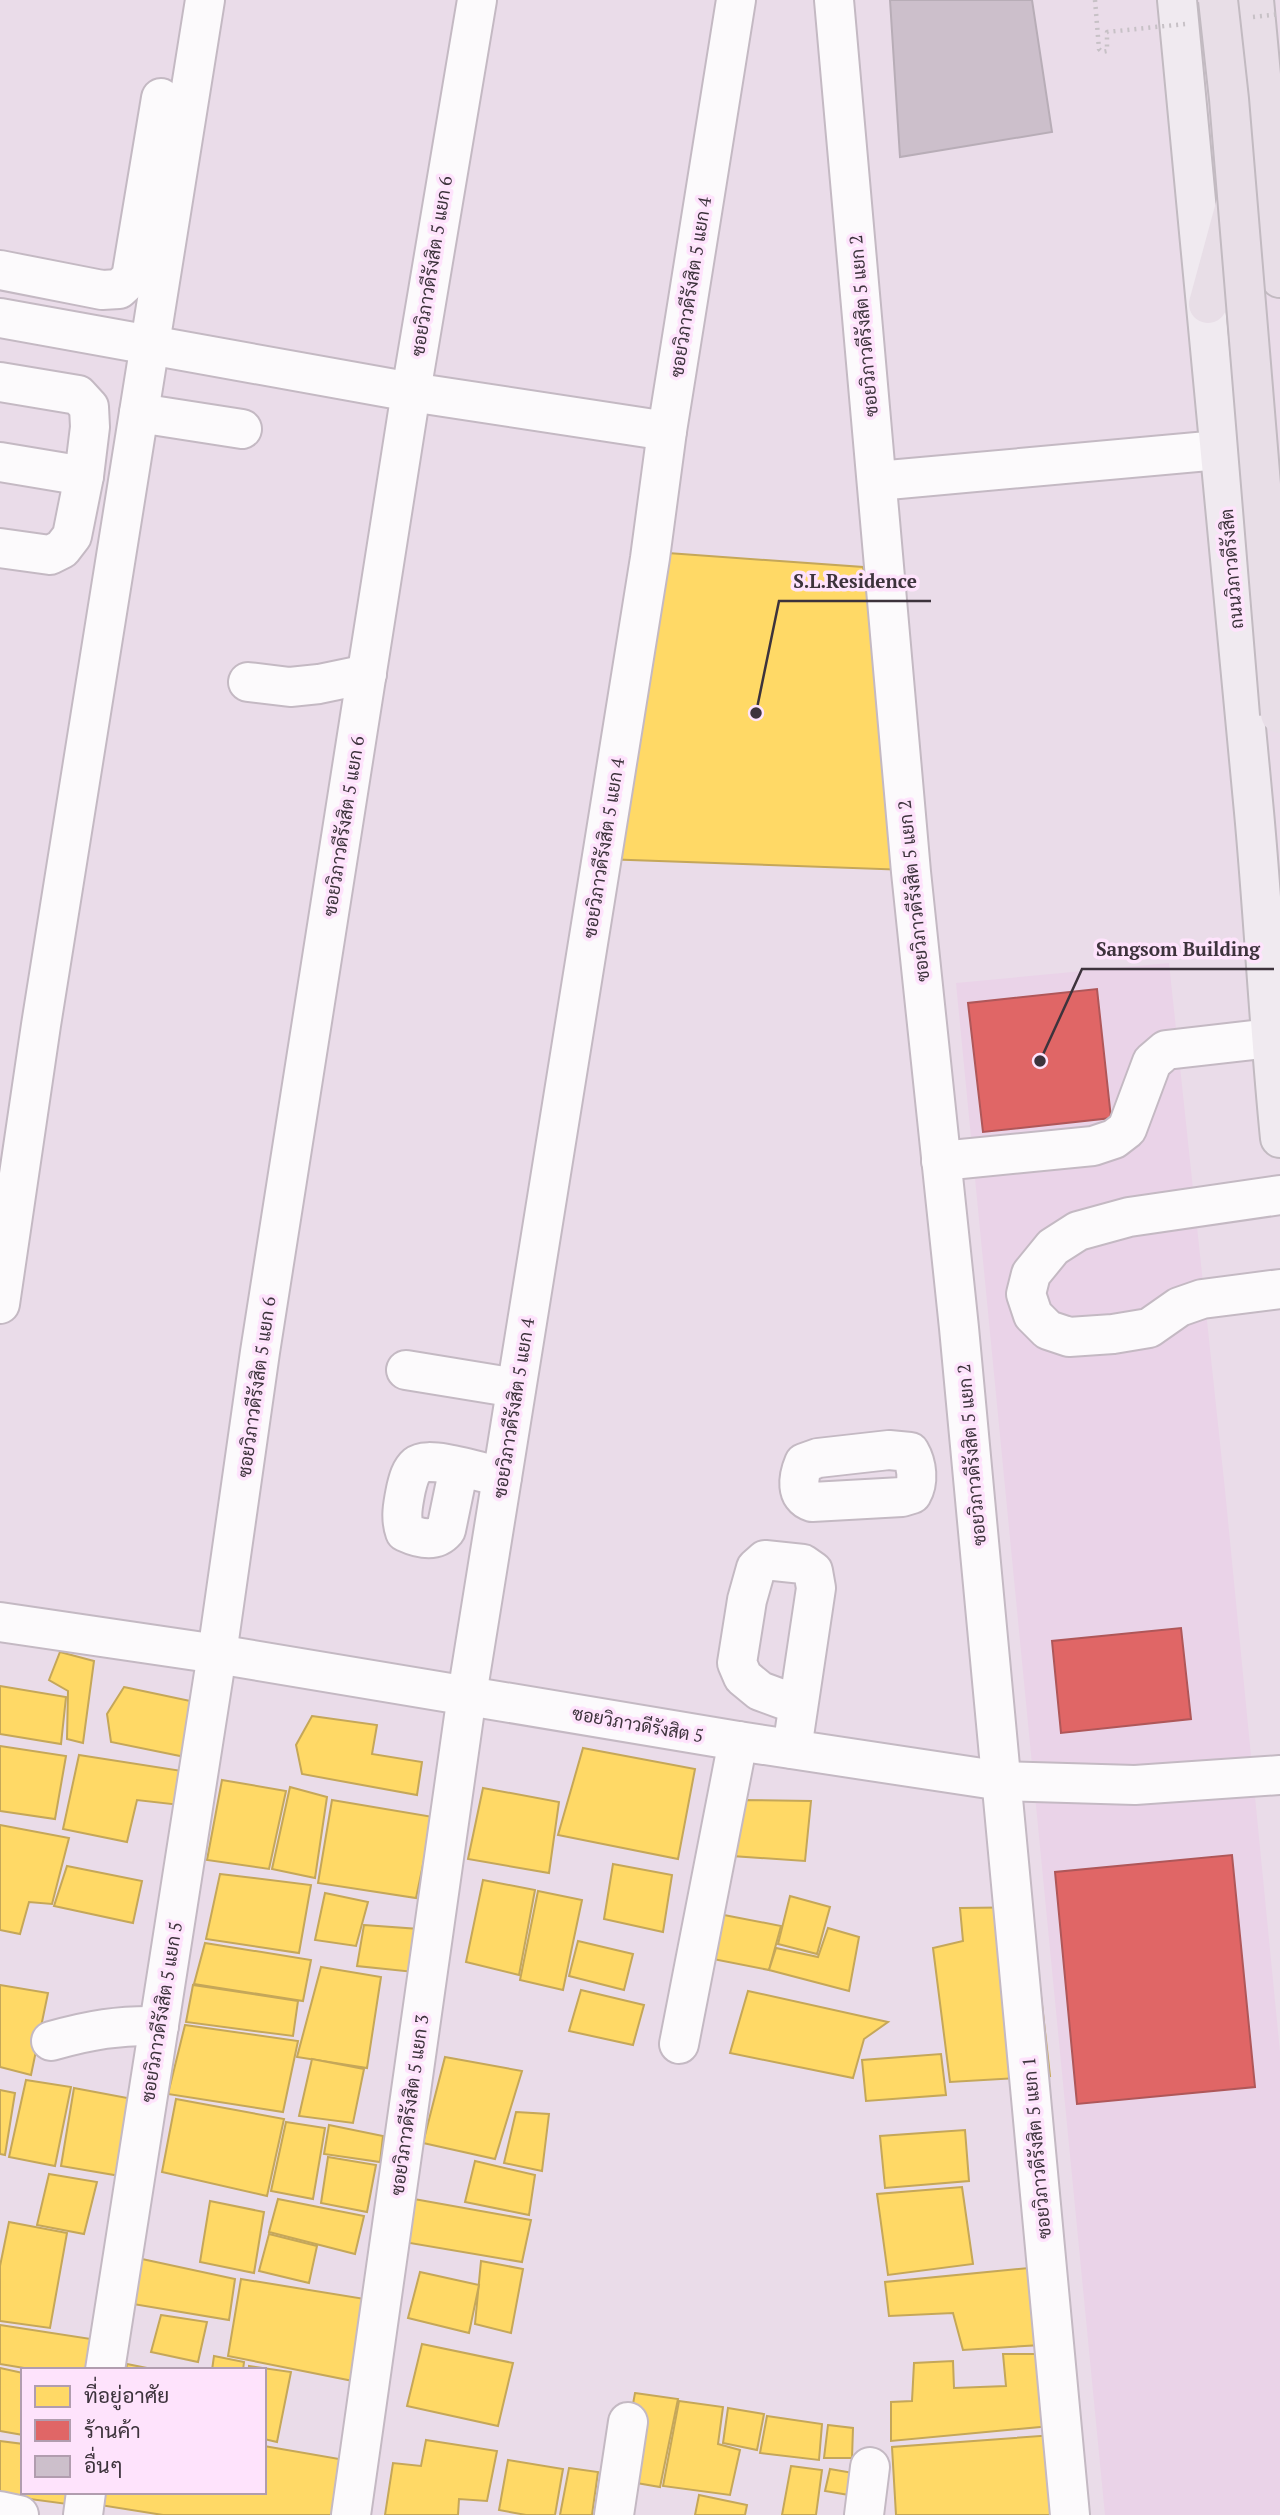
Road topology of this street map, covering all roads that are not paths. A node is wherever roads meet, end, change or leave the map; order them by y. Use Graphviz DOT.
graph roads {
  1 [pos="178,0"];
  2 [pos="205,0"];
  3 [pos="477,0"];
  4 [pos="736,0"];
  5 [pos="834,0"];
  6 [pos="1237,6"];
  7 [pos="1182,12"];
  8 [pos="1264,99"];
  9 [pos="0,271"];
  10 [pos="1280,278"];
  11 [pos="1208,304"];
  12 [pos="0,318"];
  13 [pos="150,344"];
  14 [pos="0,382"];
  15 [pos="411,392"];
  16 [pos="139,413"];
  17 [pos="242,429"];
  18 [pos="667,431"];
  19 [pos="1219,450"];
  20 [pos="0,462"];
  21 [pos="84,476"];
  22 [pos="877,481"];
  23 [pos="0,548"];
  24 [pos="367,674"];
  25 [pos="248,682"];
  26 [pos="1280,714"];
  27 [pos="1270,1038"];
  28 [pos="1280,1138"];
  29 [pos="941,1161"];
  30 [pos="1280,1195"];
  31 [pos="1280,1289"];
  32 [pos="0,1304"];
  33 [pos="406,1370"];
  34 [pos="516,1388"];
  35 [pos="970,1457"];
  36 [pos="915,1461"];
  37 [pos="459,1467"];
  38 [pos="502,1477"];
  39 [pos="0,1622"];
  40 [pos="217,1654"];
  41 [pos="467,1695"];
  42 [pos="799,1705"];
  43 [pos="738,1741"];
  44 [pos="792,1749"];
  45 [pos="1280,1776"];
  46 [pos="1002,1781"];
  47 [pos="159,2026"];
  48 [pos="51,2041"];
  49 [pos="679,2044"];
  50 [pos="105,2368"];
  51 [pos="628,2422"];
  52 [pos="870,2467"];
  53 [pos="86,2494"];
  54 [pos="0,2511"];
  55 [pos="19,2515"];
  56 [pos="83,2515"];
  57 [pos="351,2515"];
  58 [pos="614,2515"];
  59 [pos="864,2515"];
  60 [pos="1070,2515"];
  1 -- 9 [label="street"];
  2 -- 13 [label="street"];
  3 -- 15 [label="street, ซอยวิภาวดีรังสิต 5 แยก 6"];
  4 -- 18 [label="street, ซอยวิภาวดีรังสิต 5 แยก 4"];
  5 -- 22 [label="street, ซอยวิภาวดีรังสิต 5 แยก 2"];
  6 -- 8 [label="highway"];
  6 -- 26 [label="highway, bridge"];
  7 -- 11 [label="main road, ถนนวิภาวดีรังสิต"];
  8 -- 10 [label="highway"];
  8 -- 11 [label="highway"];
  11 -- 19 [label="main road, ถนนวิภาวดีรังสิต"];
  12 -- 13 [label="street"];
  13 -- 15 [label="street"];
  13 -- 16 [label="street"];
  14 -- 21 [label="street"];
  15 -- 18 [label="street"];
  15 -- 24 [label="street, ซอยวิภาวดีรังสิต 5 แยก 6"];
  16 -- 17 [label="street"];
  16 -- 32 [label="street"];
  18 -- 34 [label="street, ซอยวิภาวดีรังสิต 5 แยก 4"];
  19 -- 22 [label="street"];
  19 -- 27 [label="main road, ถนนวิภาวดีรังสิต"];
  20 -- 21 [label="street"];
  21 -- 23 [label="street"];
  22 -- 29 [label="street, ซอยวิภาวดีรังสิต 5 แยก 2"];
  24 -- 25 [label="street"];
  24 -- 40 [label="street, ซอยวิภาวดีรังสิต 5 แยก 6"];
  27 -- 28 [label="main road, ถนนวิภาวดีรังสิต"];
  27 -- 29 [label="street"];
  29 -- 35 [label="street, ซอยวิภาวดีรังสิต 5 แยก 2"];
  30 -- 31 [label="street"];
  33 -- 34 [label="street"];
  34 -- 38 [label="street, ซอยวิภาวดีรังสิต 5 แยก 4"];
  35 -- 36 [label="street"];
  35 -- 46 [label="street, ซอยวิภาวดีรังสิต 5 แยก 2"];
  37 -- 38 [label="street"];
  38 -- 41 [label="street, ซอยวิภาวดีรังสิต 5 แยก 4"];
  39 -- 40 [label="street, ซอยวิภาวดีรังสิต 5"];
  40 -- 41 [label="street, ซอยวิภาวดีรังสิต 5"];
  40 -- 47 [label="street, ซอยวิภาวดีรังสิต 5 แยก 5"];
  41 -- 43 [label="street, ซอยวิภาวดีรังสิต 5"];
  41 -- 57 [label="street, ซอยวิภาวดีรังสิต 5 แยก 3"];
  42 -- 44 [label="street"];
  43 -- 44 [label="street, ซอยวิภาวดีรังสิต 5"];
  43 -- 49 [label="street"];
  44 -- 46 [label="street, ซอยวิภาวดีรังสิต 5"];
  45 -- 46 [label="street, ซอยวิภาวดีรังสิต 5"];
  46 -- 60 [label="street, ซอยวิภาวดีรังสิต 5 แยก 1"];
  47 -- 48 [label="street"];
  47 -- 50 [label="street, ซอยวิภาวดีรังสิต 5 แยก 5"];
  51 -- 58 [label="street"];
  52 -- 59 [label="street"];
  53 -- 56 [label="street"];
  54 -- 55 [label="street"];
}
